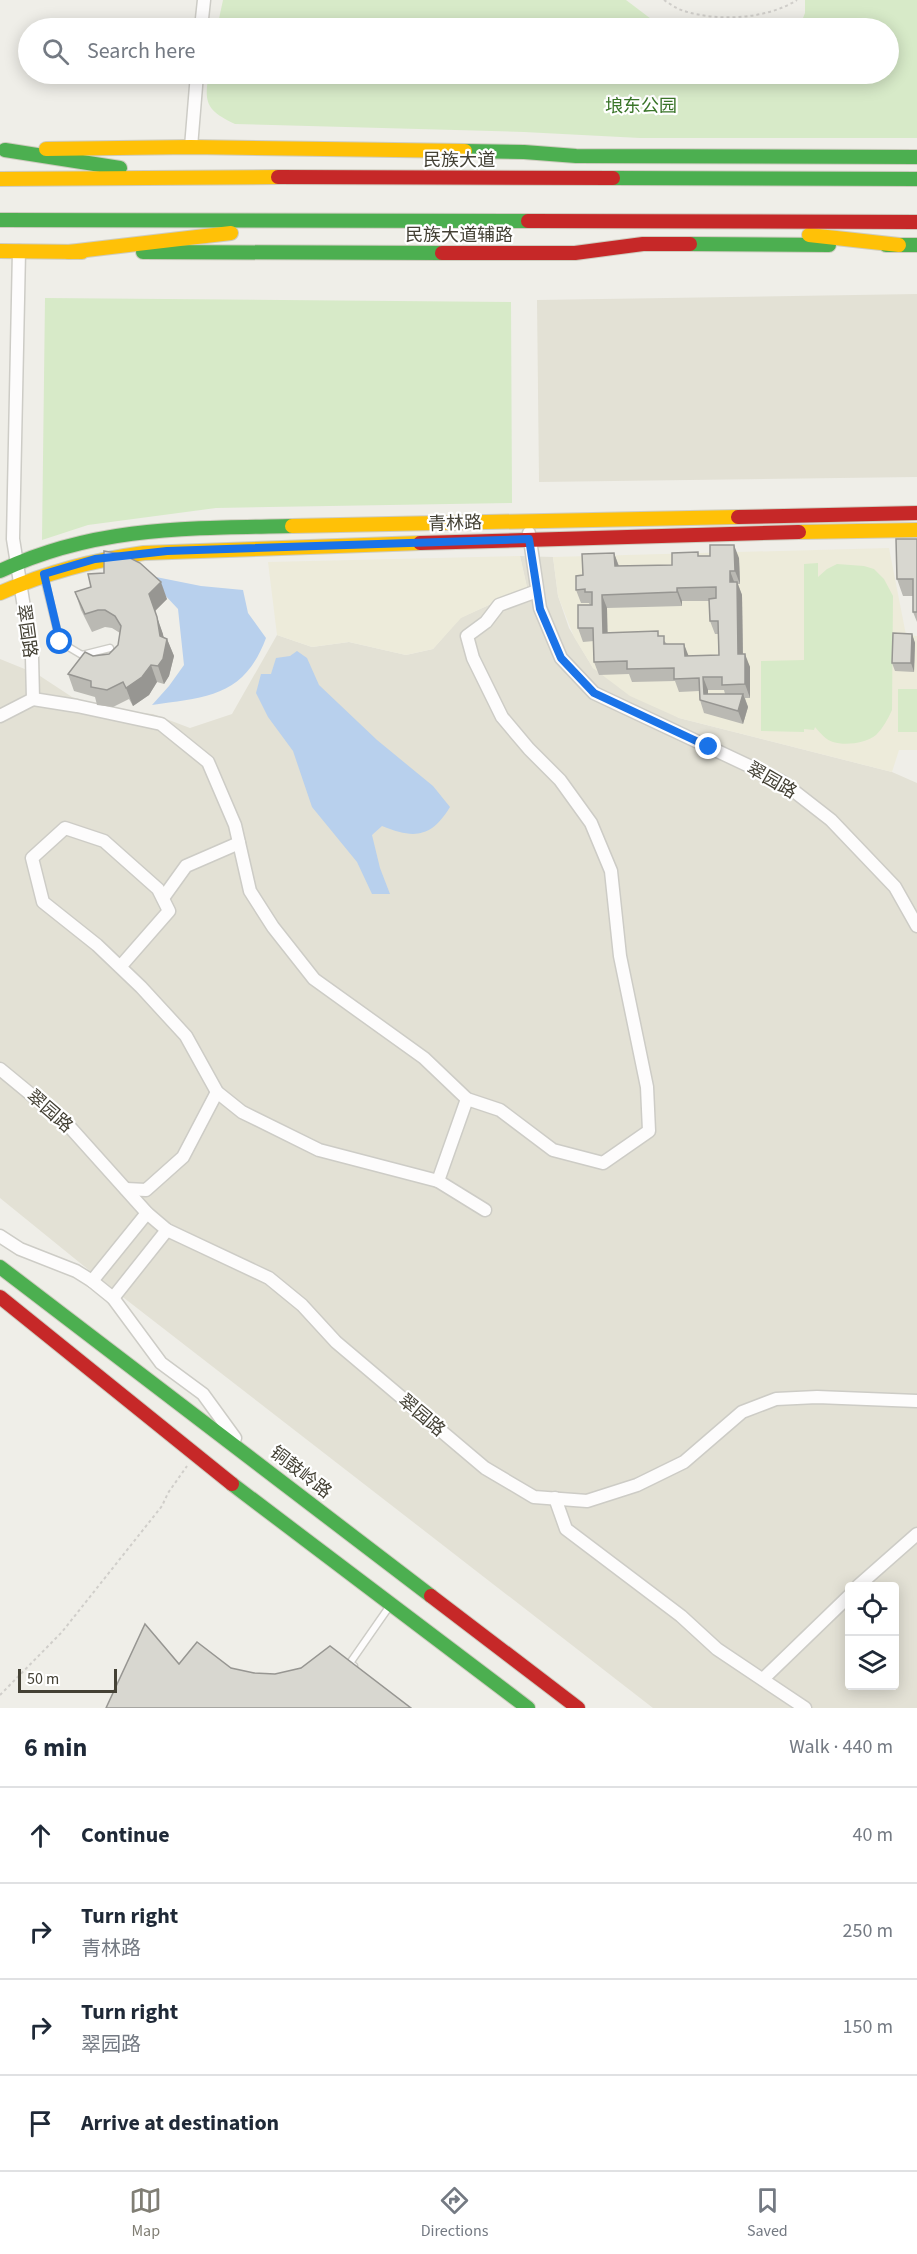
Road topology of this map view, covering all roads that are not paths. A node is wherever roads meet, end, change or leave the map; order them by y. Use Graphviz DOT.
graph roads {
  1 [pos="204,0"];
  2 [pos="202,18"];
  3 [pos="196,84"];
  4 [pos="191,147"];
  5 [pos="3,150"];
  6 [pos="917,157"];
  7 [pos="175,177"];
  8 [pos="0,179"];
  9 [pos="917,179"];
  10 [pos="0,220"];
  11 [pos="334,221"];
  12 [pos="700,222"];
  13 [pos="917,222"];
  14 [pos="899,245"];
  15 [pos="917,245"];
  16 [pos="0,251"];
  17 [pos="19,251"];
  18 [pos="69,252"];
  19 [pos="917,513"];
  20 [pos="529,520"];
  21 [pos="917,530"];
  22 [pos="529,539"];
  23 [pos="17,562"];
  24 [pos="0,571"];
  25 [pos="44,574"];
  26 [pos="20,583"];
  27 [pos="537,591"];
  28 [pos="0,593"];
  29 [pos="110,648"];
  30 [pos="33,699"];
  31 [pos="0,716"];
  32 [pos="239,843"];
  33 [pos="163,898"];
  34 [pos="917,926"];
  35 [pos="120,967"];
  36 [pos="0,1069"];
  37 [pos="217,1092"];
  38 [pos="467,1099"];
  39 [pos="438,1181"];
  40 [pos="126,1190"];
  41 [pos="485,1210"];
  42 [pos="147,1213"];
  43 [pos="167,1230"];
  44 [pos="0,1236"];
  45 [pos="0,1267"];
  46 [pos="92,1281"];
  47 [pos="0,1297"];
  48 [pos="113,1298"];
  49 [pos="917,1401"];
  50 [pos="242,1449"];
  51 [pos="555,1498"];
  52 [pos="917,1534"];
  53 [pos="864,1582"];
  54 [pos="845,1599"];
  55 [pos="391,1604"];
  56 [pos="437,1620"];
  57 [pos="358,1669"];
  58 [pos="764,1680"];
  59 [pos="526,1708"];
  60 [pos="578,1708"];
  61 [pos="805,1708"];
  1 -- 2 [label="street"];
  3 -- 4 [label="street"];
  4 -- 5 [label="main road"];
  4 -- 6 [label="main road"];
  5 -- 7 [label="main road"];
  7 -- 8 [label="main road, 民族大道"];
  7 -- 9 [label="main road, 民族大道"];
  10 -- 11 [label="main road"];
  11 -- 12 [label="main road"];
  11 -- 18 [label="main road"];
  12 -- 13 [label="main road"];
  12 -- 14 [label="main road"];
  14 -- 15 [label="main road, 民族大道辅路"];
  14 -- 18 [label="main road, 民族大道辅路"];
  16 -- 17 [label="main road, 民族大道辅路"];
  17 -- 18 [label="main road, 民族大道辅路"];
  17 -- 23 [label="street, 翠园路"];
  19 -- 20 [label="main road, 青林路"];
  20 -- 22 [label="street, 翠园路"];
  20 -- 23 [label="main road, 青林路"];
  21 -- 22 [label="main road, 青林路"];
  22 -- 25 [label="main road, 青林路"];
  22 -- 27 [label="street, 翠园路"];
  23 -- 24 [label="main road, 青林路"];
  23 -- 26 [label="street, 翠园路"];
  25 -- 26 [label="main road, 青林路"];
  25 -- 29 [label="lane"];
  26 -- 28 [label="main road, 青林路"];
  26 -- 30 [label="street, 翠园路"];
  27 -- 34 [label="street, 翠园路"];
  27 -- 38 [label="street"];
  30 -- 31 [label="street"];
  30 -- 32 [label="street"];
  32 -- 33 [label="street"];
  32 -- 38 [label="street"];
  33 -- 35 [label="street"];
  33 -- 35 [label="street"];
  35 -- 37 [label="street"];
  36 -- 40 [label="street, 翠园路"];
  37 -- 39 [label="street"];
  37 -- 40 [label="street"];
  38 -- 39 [label="street"];
  39 -- 41 [label="street"];
  40 -- 42 [label="street, 翠园路"];
  42 -- 43 [label="street, 翠园路"];
  42 -- 46 [label="street"];
  43 -- 48 [label="street"];
  43 -- 51 [label="street, 翠园路"];
  44 -- 46 [label="street"];
  45 -- 50 [label="main road, 铜鼓岭路"];
  46 -- 48 [label="street"];
  47 -- 55 [label="main road, 铜鼓岭路"];
  48 -- 50 [label="street"];
  49 -- 51 [label="street, 翠园路"];
  50 -- 56 [label="main road, 铜鼓岭路"];
  51 -- 58 [label="street"];
  52 -- 53 [label="street"];
  54 -- 58 [label="street"];
  55 -- 56 [label="main road, 铜鼓岭路"];
  55 -- 57 [label="lane"];
  56 -- 59 [label="main road, 铜鼓岭路"];
  56 -- 60 [label="main road, 铜鼓岭路"];
  58 -- 61 [label="street"];
}
